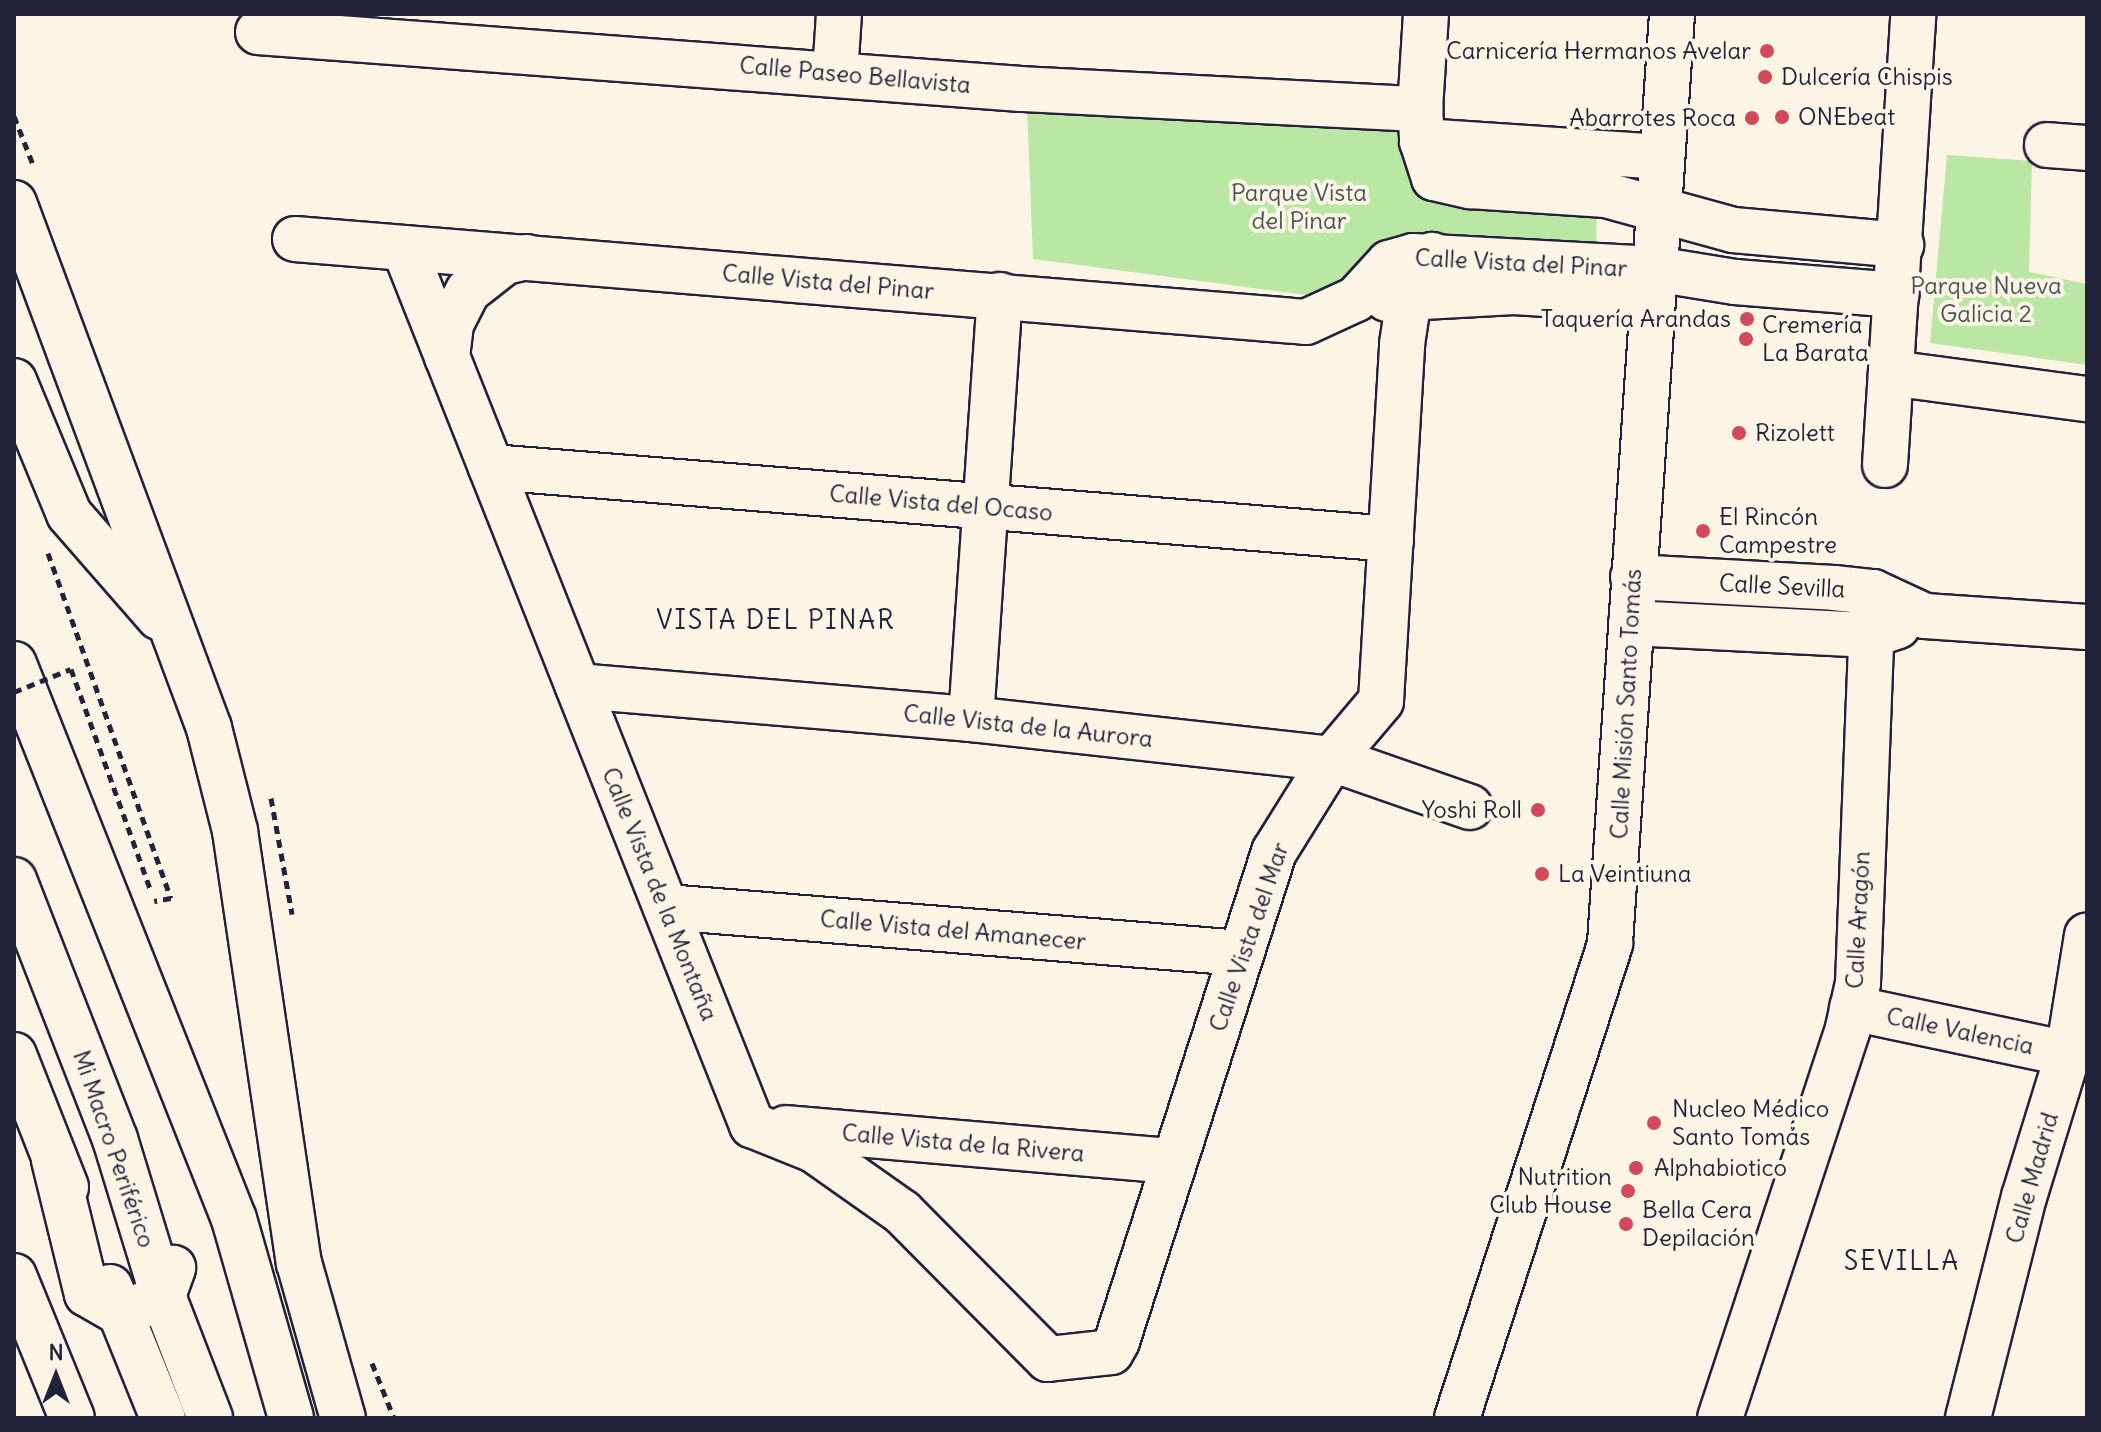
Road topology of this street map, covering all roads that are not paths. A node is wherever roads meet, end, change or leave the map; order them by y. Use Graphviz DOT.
graph roads {
  1 [pos="839,14"];
  2 [pos="1426,14"];
  3 [pos="1672,14"];
  4 [pos="1913,14"];
  5 [pos="308,24"];
  6 [pos="258,32"];
  7 [pos="835,74"];
  8 [pos="1421,125"];
  9 [pos="1661,157"];
  10 [pos="14,203"];
  11 [pos="1659,208"];
  12 [pos="295,239"];
  13 [pos="1901,245"];
  14 [pos="404,248"];
  15 [pos="1432,255"];
  16 [pos="526,257"];
  17 [pos="1654,285"];
  18 [pos="1000,295"];
  19 [pos="1896,295"];
  20 [pos="1409,298"];
  21 [pos="1356,299"];
  22 [pos="447,357"];
  23 [pos="1891,373"];
  24 [pos="14,381"];
  25 [pos="2087,399"];
  26 [pos="1885,465"];
  27 [pos="491,467"];
  28 [pos="989,507"];
  29 [pos="1391,539"];
  30 [pos="1633,577"];
  31 [pos="1873,592"];
  32 [pos="1925,616"];
  33 [pos="1631,623"];
  34 [pos="2087,627"];
  35 [pos="1871,635"];
  36 [pos="177,636"];
  37 [pos="14,664"];
  38 [pos="578,686"];
  39 [pos="971,719"];
  40 [pos="1332,759"];
  41 [pos="1470,807"];
  42 [pos="14,880"];
  43 [pos="666,907"];
  44 [pos="2087,936"];
  45 [pos="1241,953"];
  46 [pos="1852,1008"];
  47 [pos="2068,1054"];
  48 [pos="14,1055"];
  49 [pos="752,1125"];
  50 [pos="1174,1161"];
  51 [pos="14,1276"];
  52 [pos="163,1296"];
  53 [pos="122,1314"];
  54 [pos="66,1409"];
  55 [pos="163,1418"];
  56 [pos="210,1418"];
  57 [pos="291,1418"];
  58 [pos="343,1418"];
  59 [pos="1457,1418"];
  60 [pos="1720,1418"];
  61 [pos="1968,1418"];
  1 -- 7 [label="main road"];
  2 -- 8 [label="main road"];
  3 -- 9 [label="main road, Calle Misión Santo Tomás"];
  4 -- 13 [label="main road"];
  5 -- 6 [label="main road, Calle Paseo Bellavista"];
  5 -- 7 [label="main road, Calle Paseo Bellavista"];
  7 -- 8 [label="main road, Calle Paseo Bellavista"];
  8 -- 9 [label="main road, Calle Paseo Bellavista"];
  8 -- 11 [label="main road"];
  9 -- 11 [label="main road, Calle Misión Santo Tomás"];
  10 -- 36 [label="main road"];
  11 -- 13 [label="main road"];
  11 -- 17 [label="main road, Calle Misión Santo Tomás"];
  12 -- 14 [label="main road, Calle Vista del Pinar"];
  13 -- 19 [label="main road"];
  14 -- 16 [label="main road, Calle Vista del Pinar"];
  14 -- 22 [label="main road, Calle Vista de la Montaña"];
  15 -- 17 [label="main road, Calle Vista del Pinar"];
  15 -- 20 [label="main road, Calle Vista del Mar"];
  15 -- 21 [label="main road, Calle Vista del Pinar"];
  16 -- 18 [label="main road, Calle Vista del Pinar"];
  16 -- 22 [label="main road"];
  17 -- 19 [label="main road"];
  17 -- 20 [label="main road, Calle Vista del Pinar"];
  17 -- 30 [label="main road, Calle Misión Santo Tomás"];
  18 -- 21 [label="main road, Calle Vista del Pinar"];
  18 -- 28 [label="main road"];
  19 -- 23 [label="main road"];
  20 -- 21 [label="main road, Calle Vista del Pinar"];
  20 -- 29 [label="main road, Calle Vista del Mar"];
  22 -- 27 [label="main road, Calle Vista de la Montaña"];
  23 -- 25 [label="main road"];
  23 -- 26 [label="main road"];
  24 -- 36 [label="main road"];
  27 -- 28 [label="main road, Calle Vista del Ocaso"];
  27 -- 38 [label="main road, Calle Vista de la Montaña"];
  28 -- 29 [label="main road, Calle Vista del Ocaso"];
  28 -- 39 [label="main road"];
  29 -- 40 [label="main road, Calle Vista del Mar"];
  30 -- 31 [label="main road, Calle Sevilla"];
  30 -- 33 [label="main road, Calle Misión Santo Tomás"];
  31 -- 32 [label="main road, Calle Sevilla"];
  31 -- 35 [label="main road, Calle Aragón"];
  32 -- 34 [label="main road, Calle Sevilla"];
  32 -- 35 [label="main road, Calle Sevilla"];
  33 -- 35 [label="main road, Calle Sevilla"];
  33 -- 59 [label="main road, Calle Misión Santo Tomás"];
  35 -- 46 [label="main road, Calle Aragón"];
  36 -- 58 [label="main road"];
  37 -- 57 [label="main road"];
  38 -- 39 [label="main road, Calle Vista de la Aurora"];
  38 -- 43 [label="main road, Calle Vista de la Montaña"];
  39 -- 40 [label="main road, Calle Vista de la Aurora"];
  40 -- 41 [label="main road, Calle Vista de la Aurora"];
  40 -- 45 [label="main road, Calle Vista del Mar"];
  42 -- 52 [label="main road, Mi Macro Periférico"];
  43 -- 45 [label="main road, Calle Vista del Amanecer"];
  43 -- 49 [label="main road, Calle Vista de la Montaña"];
  44 -- 47 [label="main road, Calle Madrid"];
  45 -- 50 [label="main road, Calle Vista del Mar"];
  46 -- 47 [label="main road, Calle Valencia"];
  46 -- 60 [label="main road, Calle Aragón"];
  47 -- 61 [label="main road, Calle Madrid"];
  48 -- 53 [label="main road, Mi Macro Periférico"];
  49 -- 50 [label="main road, Calle Vista de la Rivera"];
  49 -- 50 [label="main road, Calle Vista del Mar"];
  51 -- 54 [label="main road"];
  52 -- 53 [label="main road"];
  52 -- 56 [label="main road, Mi Macro Periférico"];
  53 -- 55 [label="main road, Mi Macro Periférico"];
}
